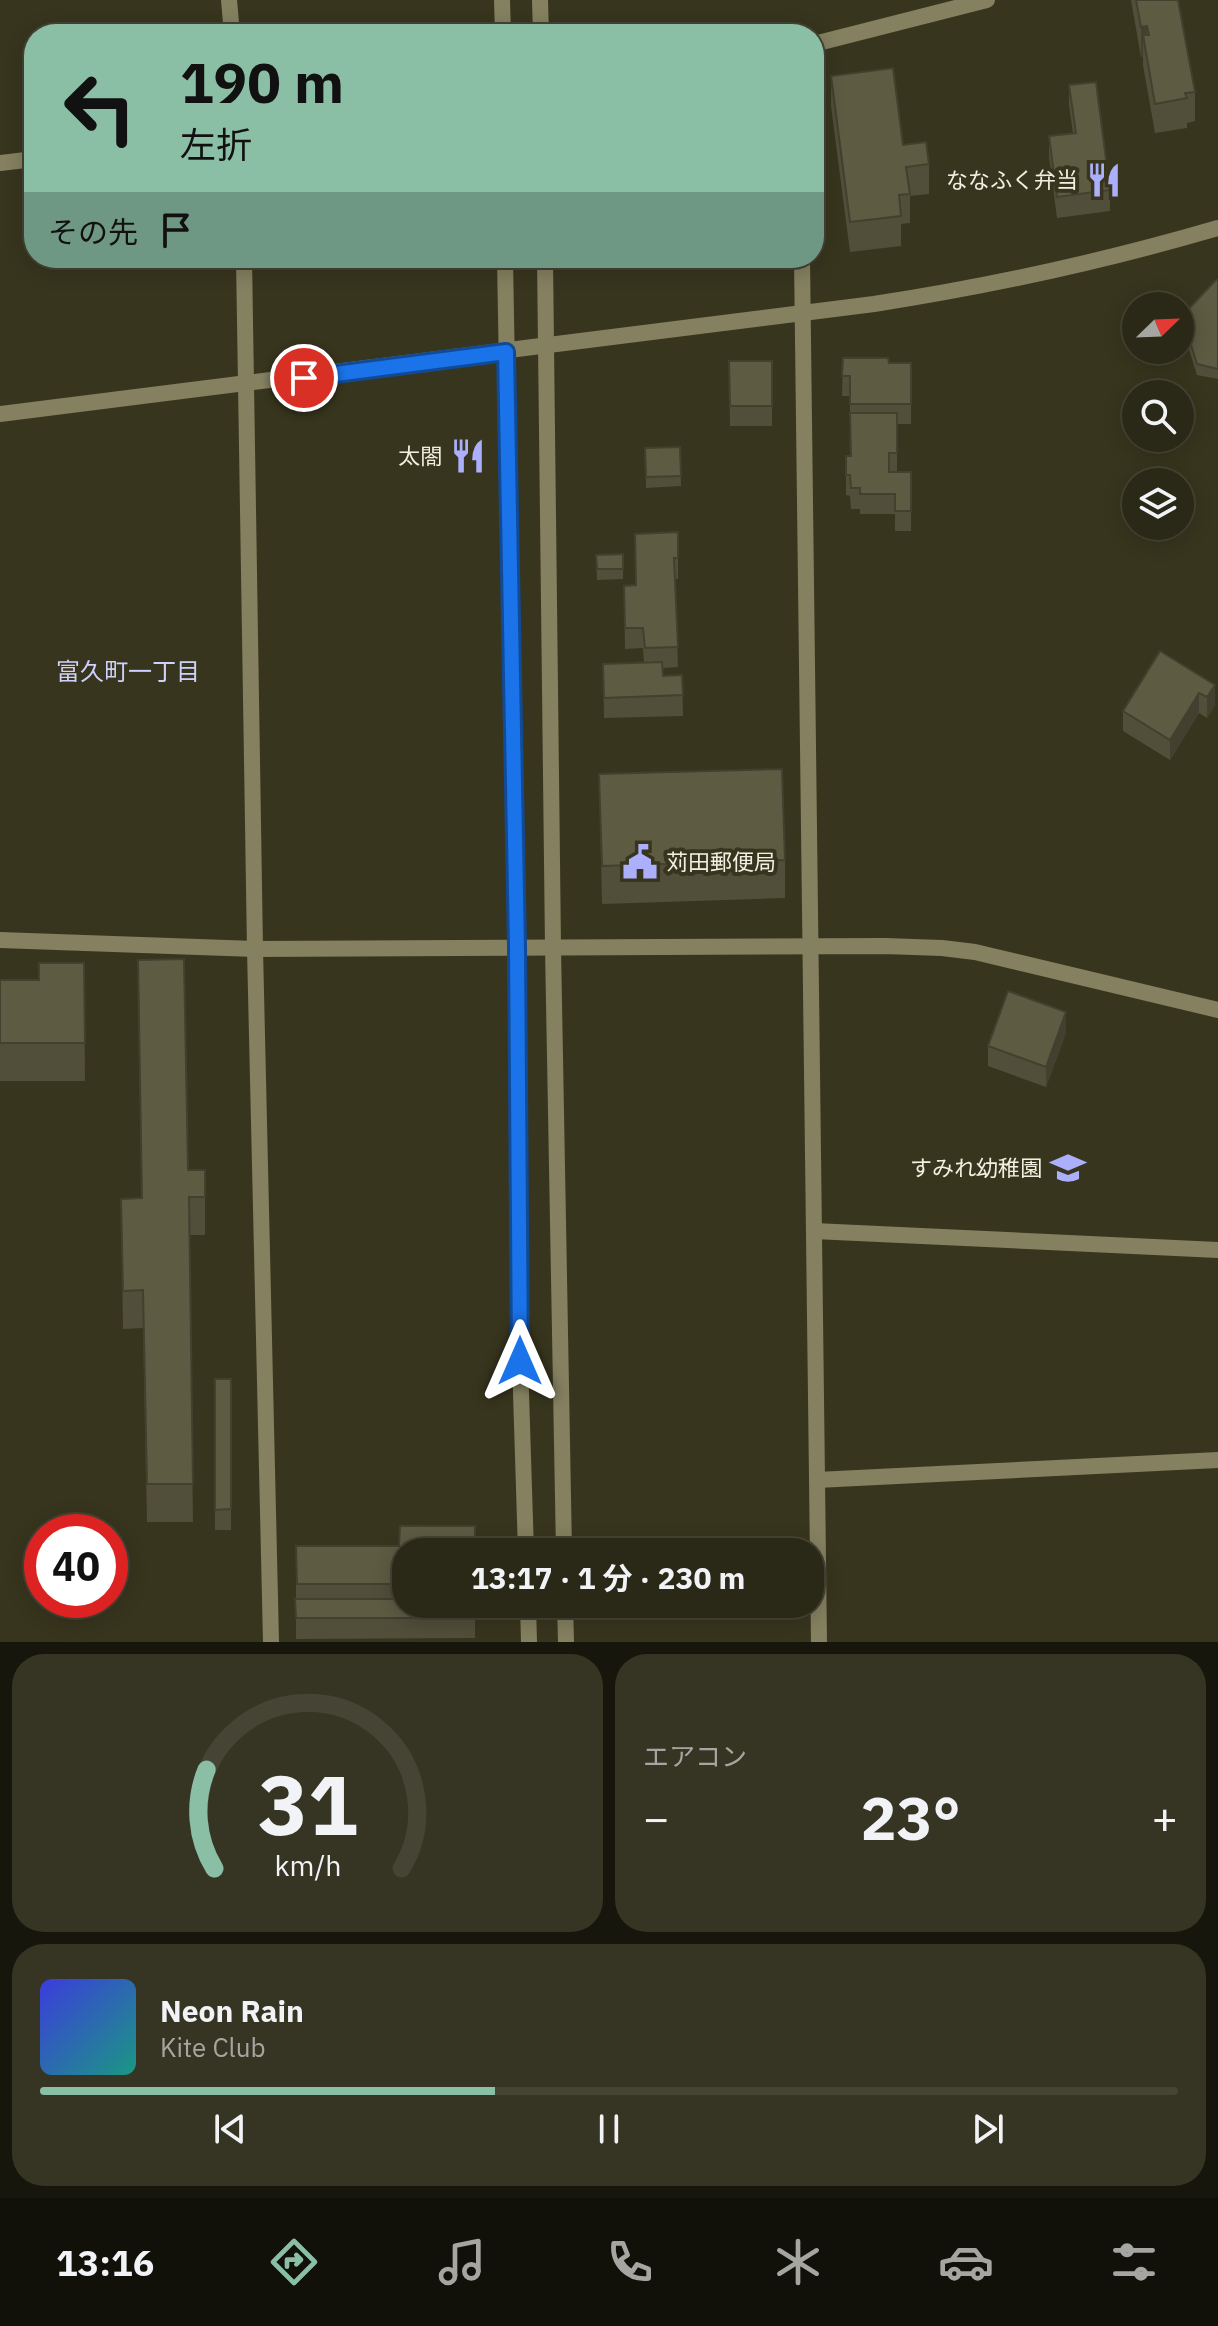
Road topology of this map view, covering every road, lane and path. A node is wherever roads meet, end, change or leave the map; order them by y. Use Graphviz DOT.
graph roads {
  1 [pos="229,0"];
  2 [pos="502,0"];
  3 [pos="540,0"];
  4 [pos="987,0"];
  5 [pos="231,24"];
  6 [pos="503,24"];
  7 [pos="541,24"];
  8 [pos="824,41"];
  9 [pos="24,160"];
  10 [pos="0,163"];
  11 [pos="1218,228"];
  12 [pos="244,268"];
  13 [pos="505,268"];
  14 [pos="545,268"];
  15 [pos="802,268"];
  16 [pos="802,313"];
  17 [pos="547,347"];
  18 [pos="506,352"];
  19 [pos="246,385"];
  20 [pos="0,414"];
  21 [pos="0,940"];
  22 [pos="810,946"];
  23 [pos="517,947"];
  24 [pos="553,947"];
  25 [pos="255,949"];
  26 [pos="1218,1010"];
  27 [pos="814,1231"];
  28 [pos="1218,1250"];
  29 [pos="1218,1460"];
  30 [pos="817,1480"];
  31 [pos="526,1538"];
  32 [pos="564,1538"];
  33 [pos="528,1618"];
  34 [pos="565,1618"];
  35 [pos="271,1642"];
  36 [pos="529,1642"];
  37 [pos="566,1642"];
  38 [pos="819,1642"];
  1 -- 5 [label="street"];
  2 -- 6 [label="street"];
  3 -- 7 [label="street"];
  4 -- 8 [label="street"];
  9 -- 10 [label="street"];
  11 -- 16 [label="street"];
  12 -- 19 [label="street"];
  13 -- 18 [label="street"];
  14 -- 17 [label="street"];
  15 -- 16 [label="street"];
  16 -- 17 [label="street"];
  16 -- 22 [label="street"];
  17 -- 18 [label="street"];
  17 -- 24 [label="street"];
  18 -- 19 [label="street"];
  18 -- 23 [label="street"];
  19 -- 20 [label="street"];
  19 -- 25 [label="street"];
  21 -- 25 [label="street"];
  22 -- 24 [label="street"];
  22 -- 26 [label="street"];
  22 -- 27 [label="street"];
  23 -- 24 [label="street"];
  23 -- 25 [label="street"];
  23 -- 31 [label="street"];
  24 -- 32 [label="street"];
  25 -- 35 [label="street"];
  27 -- 28 [label="street"];
  27 -- 30 [label="street"];
  29 -- 30 [label="street"];
  30 -- 38 [label="street"];
  33 -- 36 [label="street"];
  34 -- 37 [label="street"];
}
